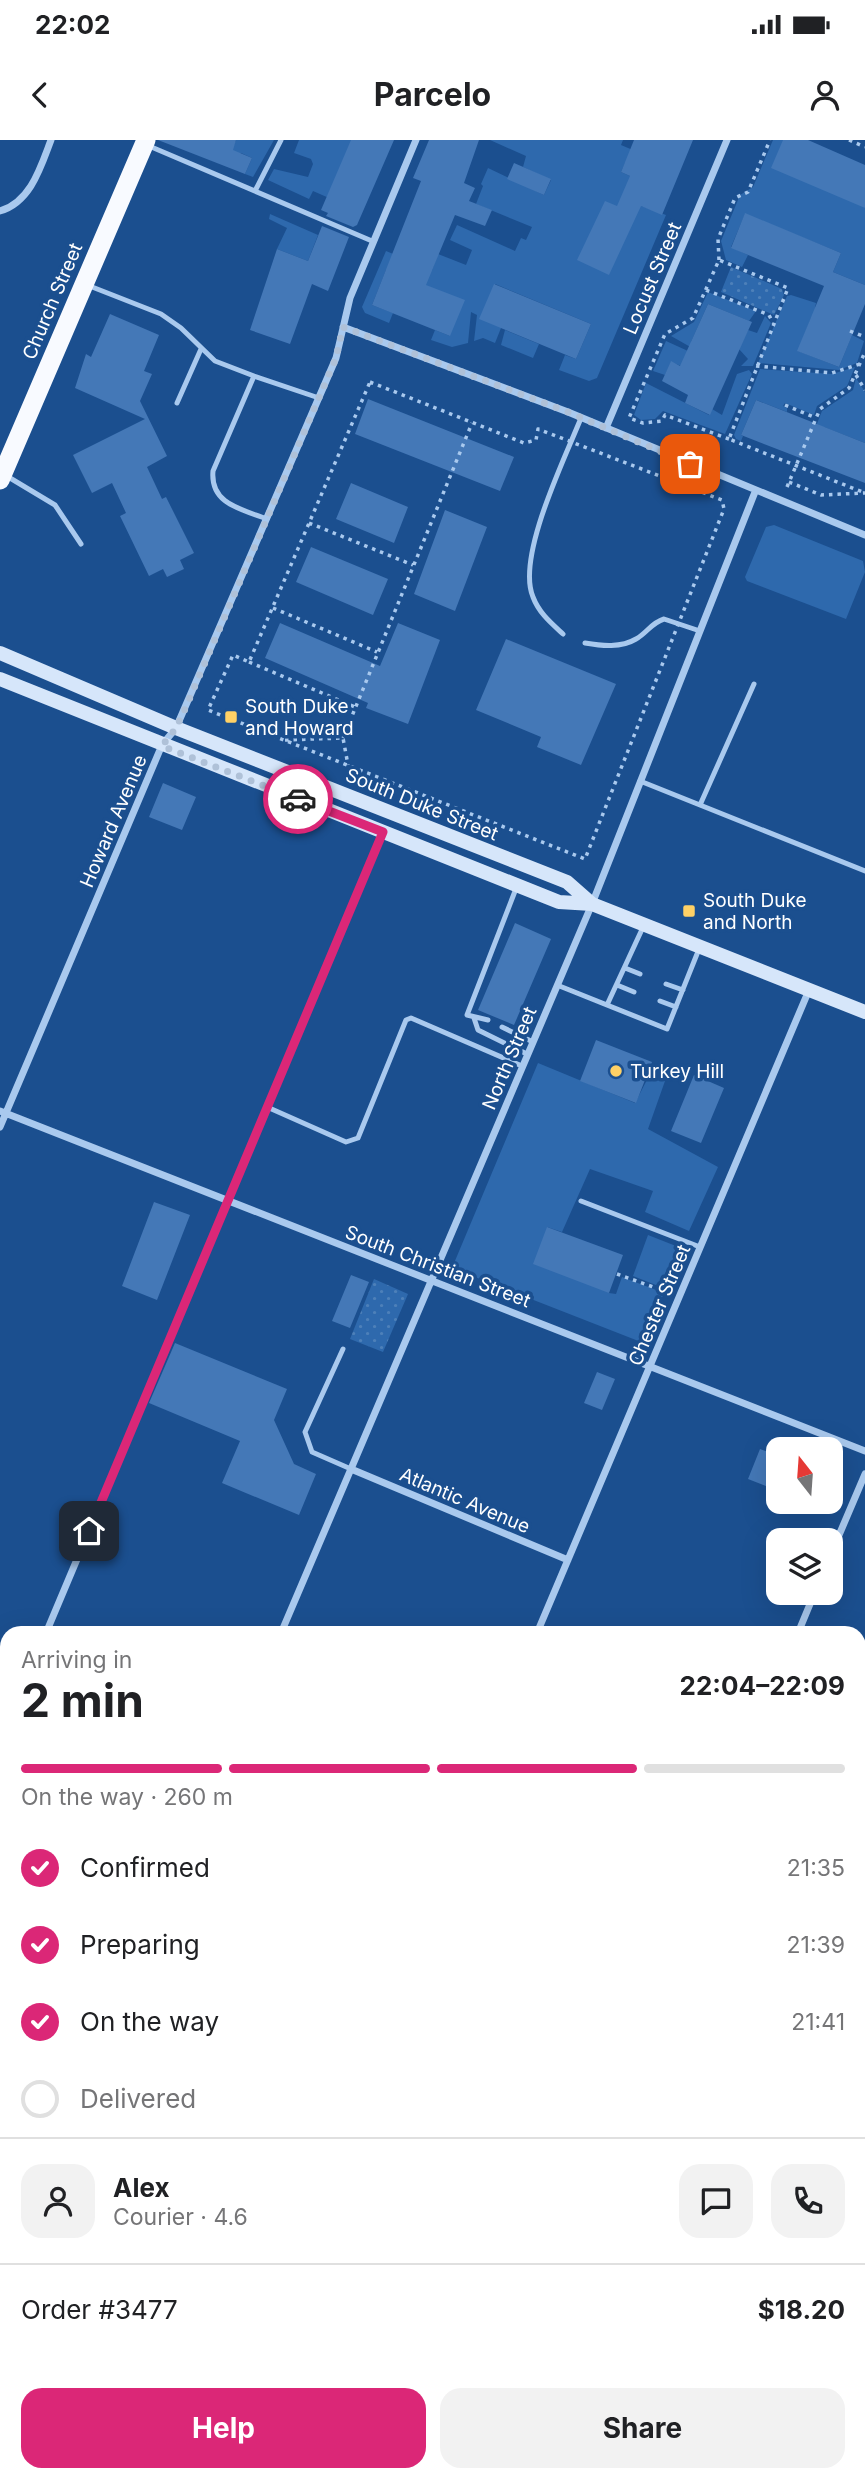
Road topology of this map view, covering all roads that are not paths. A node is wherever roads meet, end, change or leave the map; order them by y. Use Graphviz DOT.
graph roads {
  1 [pos="51,140"];
  2 [pos="281,140"];
  3 [pos="415,140"];
  4 [pos="727,140"];
  5 [pos="145,142"];
  6 [pos="255,191"];
  7 [pos="0,211"];
  8 [pos="372,241"];
  9 [pos="84,284"];
  10 [pos="343,327"];
  11 [pos="201,349"];
  12 [pos="254,376"];
  13 [pos="319,398"];
  14 [pos="177,403"];
  15 [pos="581,418"];
  16 [pos="606,428"];
  17 [pos="1,477"];
  18 [pos="755,492"];
  19 [pos="267,519"];
  20 [pos="865,535"];
  21 [pos="81,544"];
  22 [pos="700,631"];
  23 [pos="563,634"];
  24 [pos="585,643"];
  25 [pos="0,653"];
  26 [pos="0,679"];
  27 [pos="754,684"];
  28 [pos="176,728"];
  29 [pos="162,746"];
  30 [pos="640,781"];
  31 [pos="700,805"];
  32 [pos="383,832"];
  33 [pos="865,871"];
  34 [pos="517,886"];
  35 [pos="592,904"];
  36 [pos="645,924"];
  37 [pos="701,946"];
  38 [pos="625,968"];
  39 [pos="640,974"];
  40 [pos="666,984"];
  41 [pos="557,985"];
  42 [pos="617,985"];
  43 [pos="683,990"];
  44 [pos="810,990"];
  45 [pos="634,992"];
  46 [pos="660,1001"];
  47 [pos="607,1005"];
  48 [pos="676,1007"];
  49 [pos="865,1012"];
  50 [pos="474,1018"];
  51 [pos="488,1020"];
  52 [pos="502,1027"];
  53 [pos="533,1042"];
  54 [pos="527,1054"];
  55 [pos="522,1066"];
  56 [pos="267,1107"];
  57 [pos="3,1112"];
  58 [pos="0,1127"];
  59 [pos="229,1200"];
  60 [pos="582,1201"];
  61 [pos="701,1247"];
  62 [pos="431,1281"];
  63 [pos="343,1349"];
  64 [pos="650,1365"];
  65 [pos="865,1451"];
  66 [pos="351,1469"];
  67 [pos="865,1474"];
  68 [pos="842,1528"];
  69 [pos="568,1560"];
  70 [pos="810,1605"];
  71 [pos="49,1626"];
  72 [pos="284,1626"];
  73 [pos="540,1626"];
  74 [pos="801,1626"];
  1 -- 7 [label="street"];
  2 -- 6 [label="lane"];
  3 -- 8 [label="street, Howard Avenue"];
  4 -- 16 [label="street, Locust Street"];
  5 -- 6 [label="lane"];
  5 -- 9 [label="highway, Church Street"];
  6 -- 8 [label="lane"];
  8 -- 10 [label="street, Howard Avenue"];
  9 -- 11 [label="lane"];
  9 -- 17 [label="highway, Church Street"];
  10 -- 13 [label="street, Howard Avenue"];
  10 -- 15 [label="street"];
  11 -- 12 [label="lane"];
  11 -- 14 [label="lane"];
  12 -- 13 [label="lane"];
  12 -- 19 [label="lane"];
  13 -- 19 [label="street, Howard Avenue"];
  15 -- 16 [label="street"];
  15 -- 23 [label="lane"];
  16 -- 18 [label="street"];
  17 -- 21 [label="lane"];
  18 -- 20 [label="street"];
  18 -- 22 [label="street, North Street"];
  19 -- 28 [label="street, Howard Avenue"];
  22 -- 24 [label="lane"];
  22 -- 30 [label="street, North Street"];
  25 -- 28 [label="main road, South Duke Street"];
  26 -- 29 [label="main road, South Duke Street"];
  27 -- 31 [label="lane"];
  28 -- 29 [label="street, Howard Avenue"];
  28 -- 35 [label="main road, South Duke Street"];
  29 -- 32 [label="main road, South Duke Street"];
  29 -- 57 [label="street, Howard Avenue"];
  30 -- 31 [label="lane"];
  30 -- 35 [label="street, North Street"];
  31 -- 33 [label="lane"];
  32 -- 34 [label="main road, South Duke Street"];
  32 -- 56 [label="street"];
  34 -- 35 [label="main road, South Duke Street"];
  34 -- 50 [label="lane"];
  35 -- 36 [label="main road, South Duke Street"];
  35 -- 41 [label="street, North Street"];
  36 -- 37 [label="main road, South Duke Street"];
  36 -- 38 [label="lane"];
  37 -- 43 [label="lane"];
  37 -- 44 [label="main road, South Duke Street"];
  38 -- 39 [label="lane"];
  38 -- 42 [label="lane"];
  40 -- 43 [label="lane"];
  41 -- 47 [label="lane"];
  41 -- 53 [label="street, North Street"];
  42 -- 45 [label="lane"];
  42 -- 47 [label="lane"];
  43 -- 48 [label="lane"];
  44 -- 49 [label="main road, South Duke Street"];
  44 -- 61 [label="street, Chester Street"];
  46 -- 48 [label="lane"];
  47 -- 48 [label="lane"];
  50 -- 51 [label="lane"];
  50 -- 54 [label="lane"];
  52 -- 53 [label="lane"];
  53 -- 54 [label="street, North Street"];
  54 -- 55 [label="street, North Street"];
  55 -- 56 [label="lane"];
  55 -- 62 [label="street, North Street"];
  56 -- 59 [label="street"];
  57 -- 58 [label="street, Howard Avenue"];
  57 -- 59 [label="street, South Christian Street"];
  59 -- 62 [label="street, South Christian Street"];
  59 -- 71 [label="street"];
  60 -- 61 [label="lane"];
  61 -- 64 [label="street, Chester Street"];
  62 -- 64 [label="street, South Christian Street"];
  62 -- 66 [label="street, North Street"];
  63 -- 66 [label="lane"];
  64 -- 65 [label="street, South Christian Street"];
  64 -- 69 [label="street, Chester Street"];
  66 -- 69 [label="street, Atlantic Avenue"];
  66 -- 72 [label="street, North Street"];
  67 -- 68 [label="street"];
  69 -- 73 [label="street, Chester Street"];
  70 -- 74 [label="street"];
}
